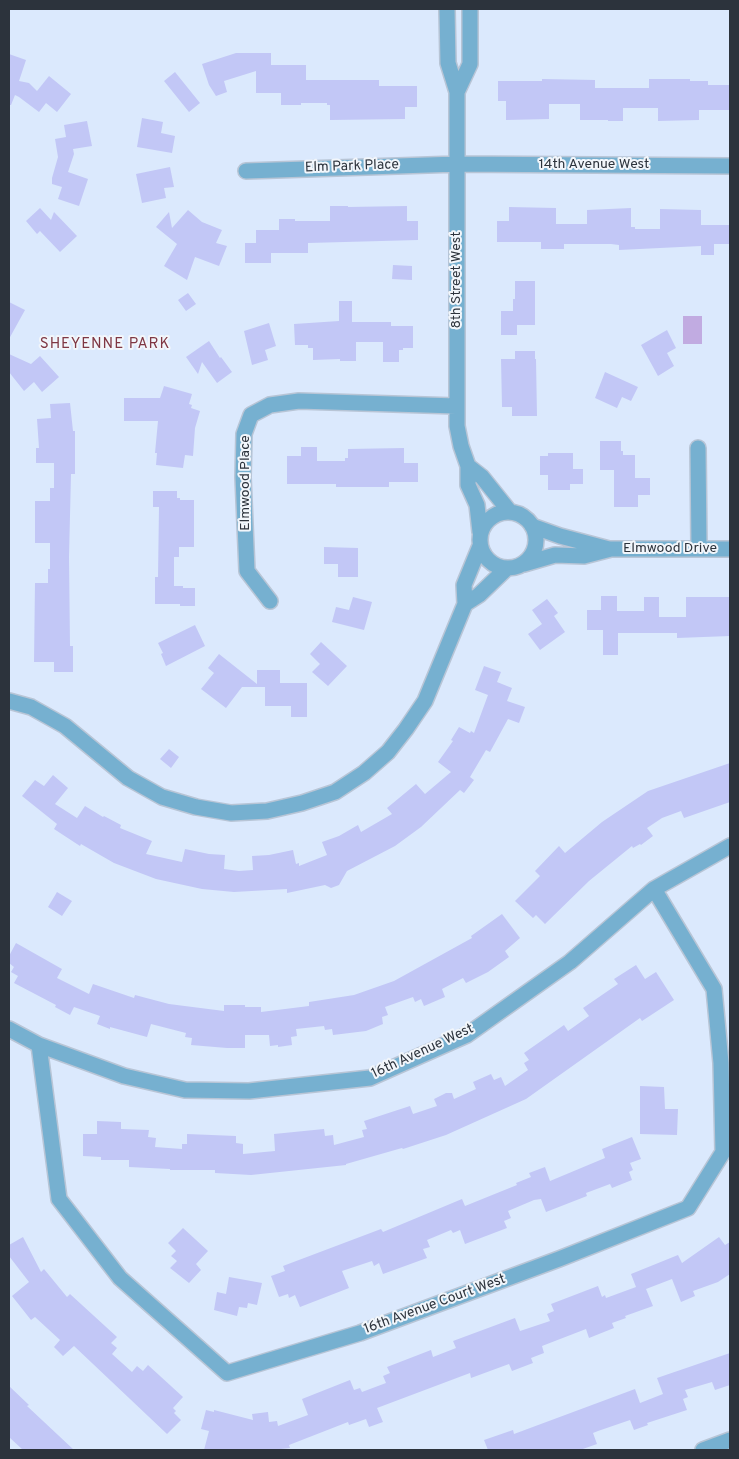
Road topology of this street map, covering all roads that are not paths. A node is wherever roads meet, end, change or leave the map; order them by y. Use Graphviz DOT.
graph roads {
  1 [pos="447,9"];
  2 [pos="470,9"];
  3 [pos="457,92"];
  4 [pos="458,164"];
  5 [pos="730,166"];
  6 [pos="246,171"];
  7 [pos="456,406"];
  8 [pos="698,448"];
  9 [pos="468,466"];
  10 [pos="510,512"];
  11 [pos="532,526"];
  12 [pos="480,539"];
  13 [pos="699,548"];
  14 [pos="611,549"];
  15 [pos="730,549"];
  16 [pos="524,564"];
  17 [pos="506,569"];
  18 [pos="270,601"];
  19 [pos="465,604"];
  20 [pos="9,701"];
  21 [pos="730,846"];
  22 [pos="654,889"];
  23 [pos="9,1029"];
  24 [pos="39,1045"];
  25 [pos="730,1440"];
  26 [pos="703,1450"];
  1 -- 3 [label="street, 8th Street West"];
  2 -- 3 [label="street, 8th Street West"];
  3 -- 4 [label="street, 8th Street West"];
  4 -- 5 [label="street, 14th Avenue West"];
  4 -- 6 [label="street, Elm Park Place"];
  4 -- 7 [label="street, 8th Street West"];
  7 -- 9 [label="street, 8th Street West"];
  7 -- 18 [label="street, Elmwood Place"];
  8 -- 13 [label="street"];
  9 -- 10 [label="street, 8th Street West"];
  9 -- 12 [label="street, 8th Street West"];
  10 -- 11 [label="street"];
  10 -- 12 [label="street"];
  11 -- 14 [label="street, Elmwood Drive"];
  11 -- 16 [label="street"];
  12 -- 17 [label="street"];
  12 -- 19 [label="street"];
  13 -- 14 [label="street, Elmwood Drive"];
  13 -- 15 [label="street, Elmwood Drive"];
  14 -- 16 [label="street, Elmwood Drive"];
  16 -- 17 [label="street"];
  17 -- 19 [label="street"];
  19 -- 20 [label="street"];
  21 -- 22 [label="street, 16th Avenue West"];
  22 -- 24 [label="street, 16th Avenue West"];
  22 -- 24 [label="street, 16th Avenue Court West"];
  23 -- 24 [label="street, 16th Avenue West"];
  25 -- 26 [label="street"];
}
